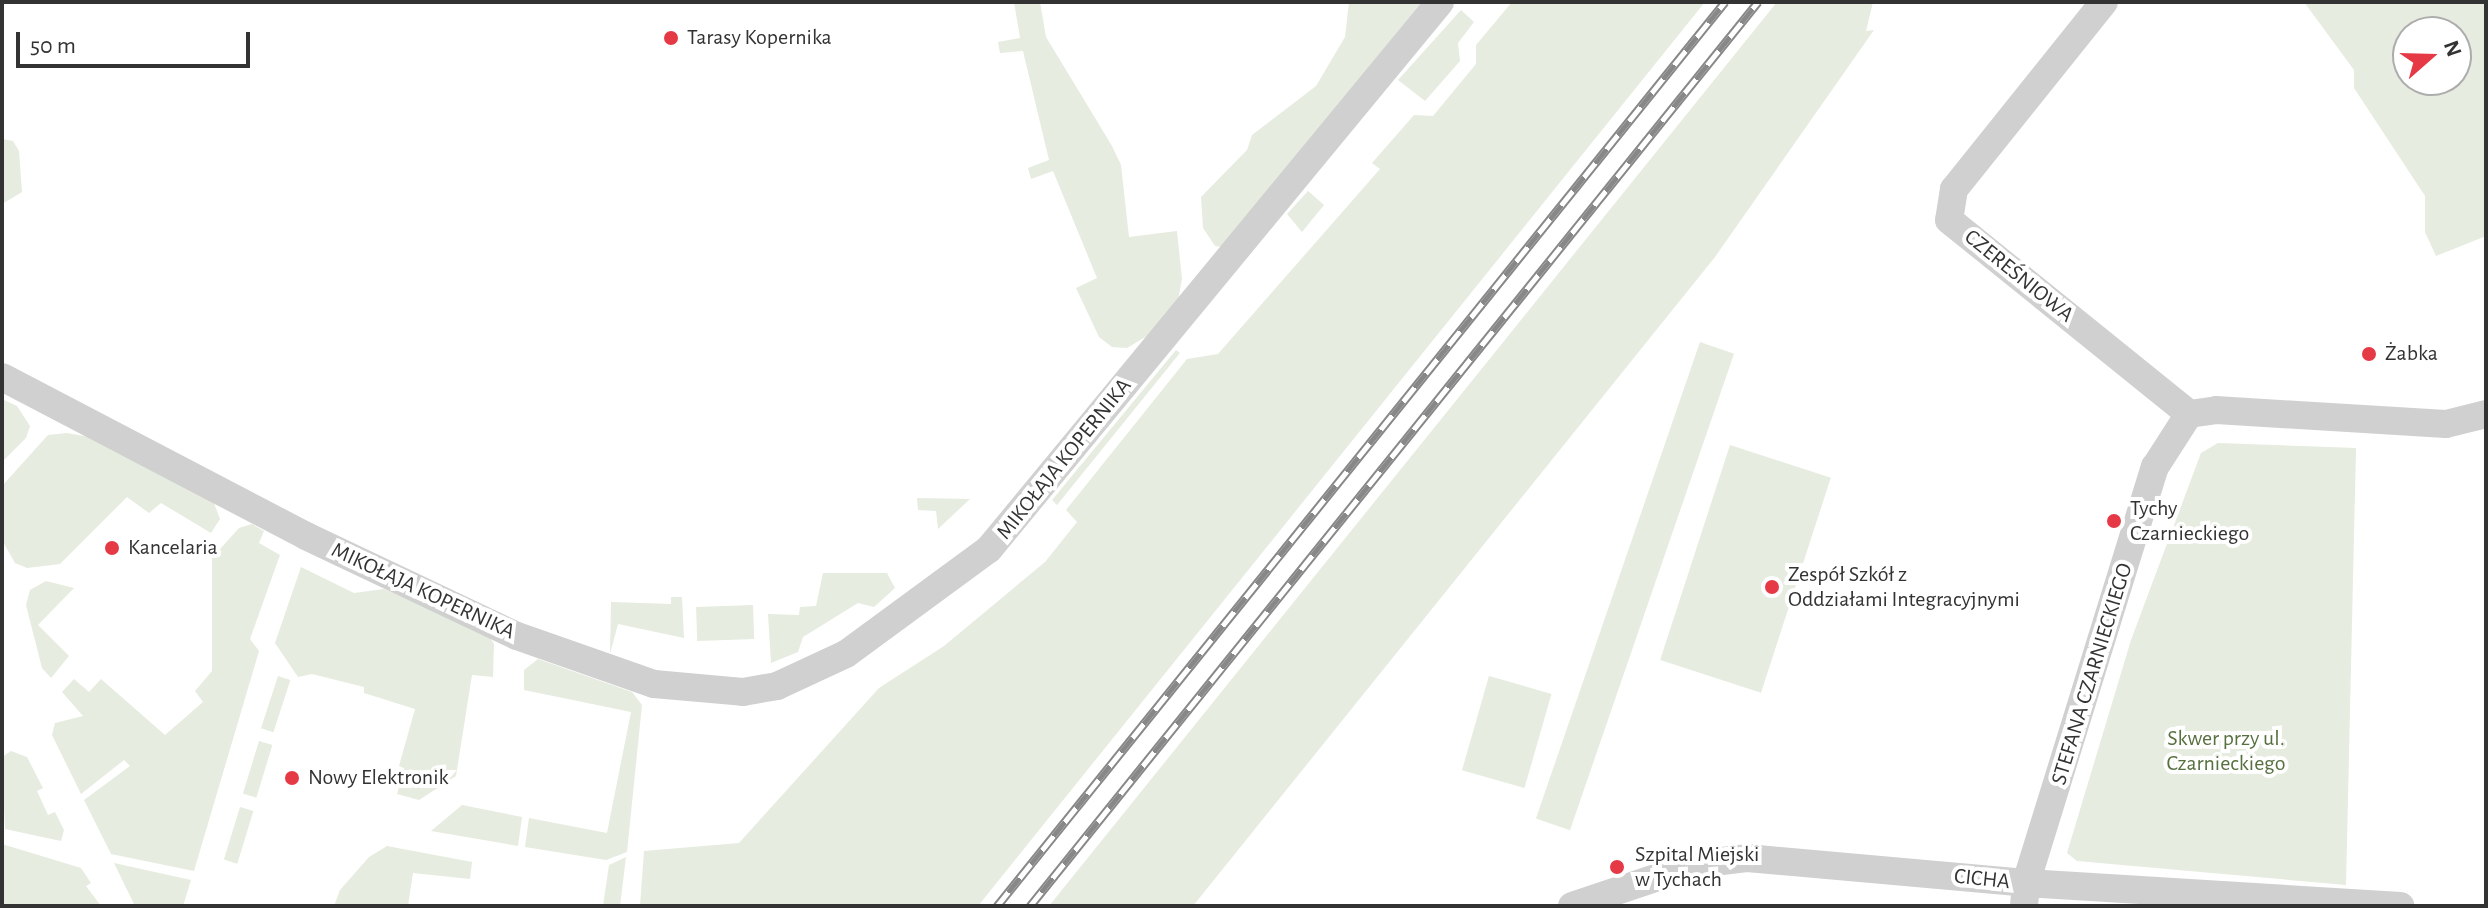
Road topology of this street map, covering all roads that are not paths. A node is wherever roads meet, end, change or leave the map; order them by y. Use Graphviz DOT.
graph roads {
  1 [pos="1440,2"];
  2 [pos="2104,2"];
  3 [pos="2,377"];
  4 [pos="2189,414"];
  5 [pos="2486,414"];
  6 [pos="2025,895"];
  7 [pos="1572,906"];
  8 [pos="2400,906"];
  1 -- 3 [label="street, MIKOŁAJA KOPERNIKA"];
  2 -- 4 [label="street, CZEREŚNIOWA"];
  4 -- 5 [label="street"];
  4 -- 6 [label="street, STEFANA CZARNIECKIEGO"];
  6 -- 7 [label="street, CICHA"];
  6 -- 8 [label="street, CICHA"];
}
